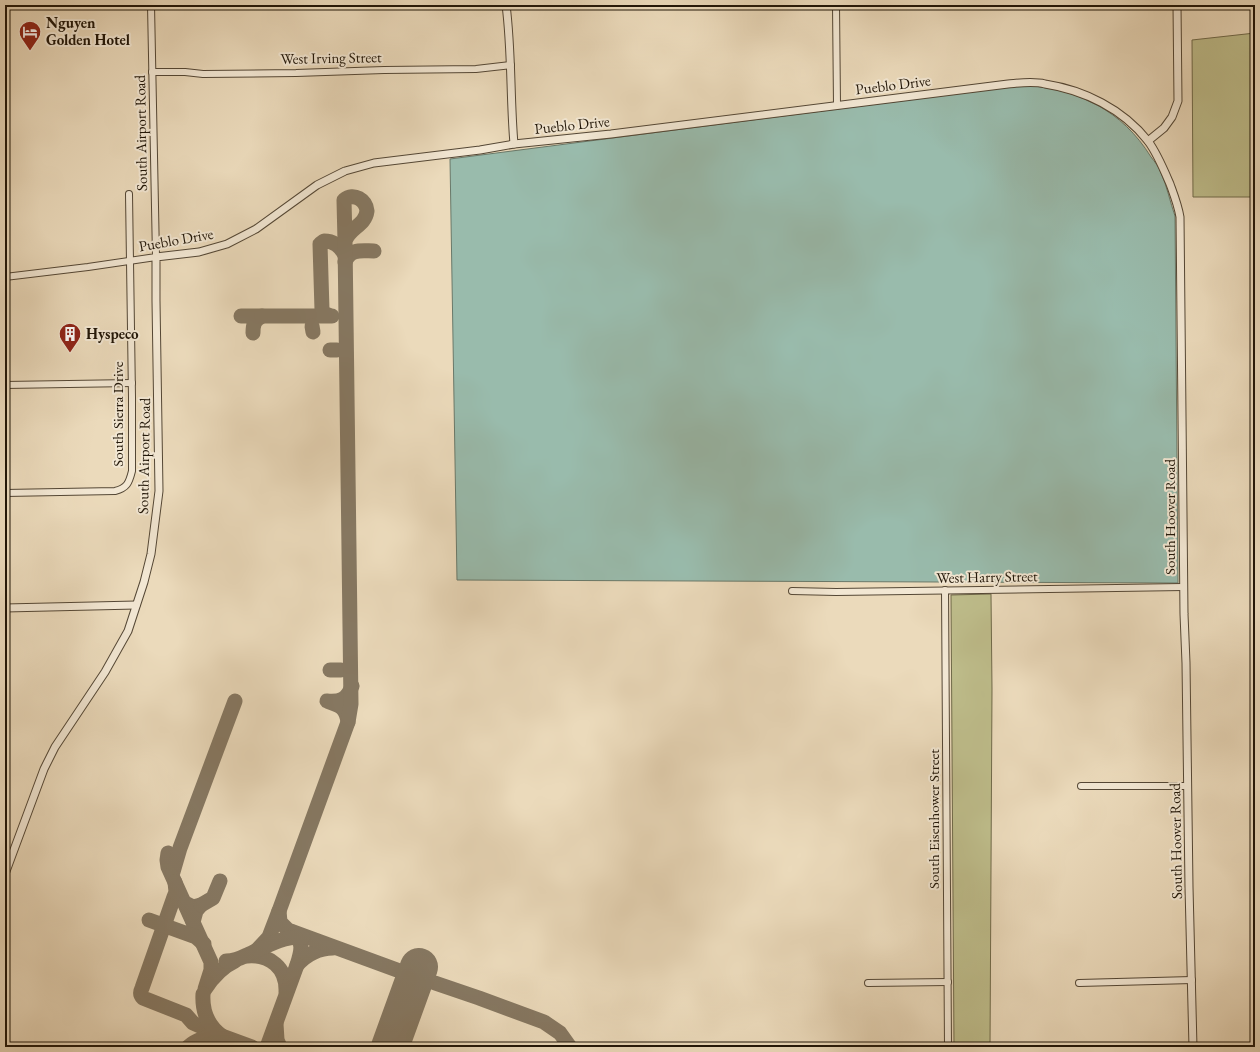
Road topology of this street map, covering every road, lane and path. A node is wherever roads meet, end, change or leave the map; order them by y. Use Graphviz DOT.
graph roads {
  1 [pos="151,5"];
  2 [pos="506,5"];
  3 [pos="836,5"];
  4 [pos="1177,5"];
  5 [pos="511,65"];
  6 [pos="152,72"];
  7 [pos="837,105"];
  8 [pos="1148,141"];
  9 [pos="514,144"];
  10 [pos="129,194"];
  11 [pos="156,257"];
  12 [pos="130,261"];
  13 [pos="5,277"];
  14 [pos="132,383"];
  15 [pos="5,385"];
  16 [pos="5,493"];
  17 [pos="1183,587"];
  18 [pos="945,590"];
  19 [pos="792,591"];
  20 [pos="136,605"];
  21 [pos="5,608"];
  22 [pos="1081,786"];
  23 [pos="1188,786"];
  24 [pos="5,874"];
  25 [pos="1192,980"];
  26 [pos="948,982"];
  27 [pos="868,983"];
  28 [pos="1079,983"];
  29 [pos="948,1047"];
  30 [pos="1193,1047"];
  1 -- 6 [label="street, South Airport Road"];
  2 -- 5 [label="street"];
  3 -- 7 [label="street"];
  4 -- 8 [label="street"];
  5 -- 6 [label="street, West Irving Street"];
  5 -- 9 [label="street"];
  6 -- 11 [label="street, South Airport Road"];
  7 -- 8 [label="street, Pueblo Drive"];
  7 -- 9 [label="street, Pueblo Drive"];
  8 -- 17 [label="street, South Hoover Road"];
  9 -- 11 [label="street, Pueblo Drive"];
  10 -- 12 [label="street, South Sierra Drive"];
  11 -- 12 [label="street, Pueblo Drive"];
  11 -- 20 [label="street, South Airport Road"];
  12 -- 13 [label="street, Pueblo Drive"];
  12 -- 14 [label="street, South Sierra Drive"];
  14 -- 15 [label="street"];
  14 -- 16 [label="street, South Sierra Drive"];
  17 -- 18 [label="street, West Harry Street"];
  17 -- 23 [label="street, South Hoover Road"];
  18 -- 19 [label="street, West Harry Street"];
  18 -- 26 [label="street, South Eisenhower Street"];
  20 -- 21 [label="street"];
  20 -- 24 [label="street, South Airport Road"];
  22 -- 23 [label="street"];
  23 -- 25 [label="street, South Hoover Road"];
  25 -- 28 [label="street"];
  25 -- 30 [label="street, South Hoover Road"];
  26 -- 27 [label="street"];
  26 -- 29 [label="street, South Eisenhower Street"];
}
